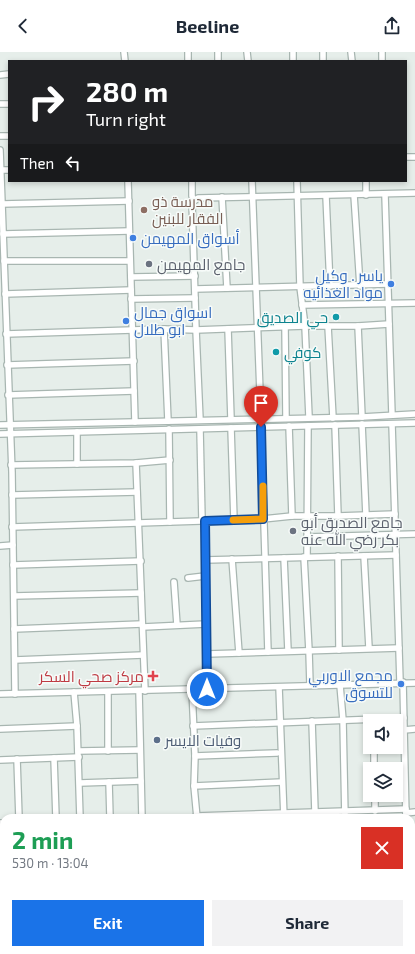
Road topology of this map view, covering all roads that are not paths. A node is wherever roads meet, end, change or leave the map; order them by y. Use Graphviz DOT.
graph roads {
  1 [pos="0,150"];
  2 [pos="0,170"];
  3 [pos="128,182"];
  4 [pos="192,182"];
  5 [pos="252,182"];
  6 [pos="297,182"];
  7 [pos="366,182"];
  8 [pos="415,193"];
  9 [pos="385,194"];
  10 [pos="354,195"];
  11 [pos="366,195"];
  12 [pos="297,196"];
  13 [pos="326,196"];
  14 [pos="222,197"];
  15 [pos="252,198"];
  16 [pos="129,201"];
  17 [pos="194,201"];
  18 [pos="2,204"];
  19 [pos="129,231"];
  20 [pos="3,234"];
  21 [pos="4,260"];
  22 [pos="130,261"];
  23 [pos="195,276"];
  24 [pos="131,277"];
  25 [pos="388,284"];
  26 [pos="300,286"];
  27 [pos="330,286"];
  28 [pos="360,286"];
  29 [pos="256,287"];
  30 [pos="227,288"];
  31 [pos="195,289"];
  32 [pos="131,290"];
  33 [pos="5,294"];
  34 [pos="195,298"];
  35 [pos="131,300"];
  36 [pos="389,304"];
  37 [pos="415,304"];
  38 [pos="302,305"];
  39 [pos="3,314"];
  40 [pos="389,324"];
  41 [pos="285,326"];
  42 [pos="305,326"];
  43 [pos="328,326"];
  44 [pos="358,326"];
  45 [pos="257,328"];
  46 [pos="164,329"];
  47 [pos="228,329"];
  48 [pos="132,330"];
  49 [pos="196,330"];
  50 [pos="6,334"];
  51 [pos="134,361"];
  52 [pos="7,365"];
  53 [pos="134,391"];
  54 [pos="8,395"];
  55 [pos="415,414"];
  56 [pos="392,415"];
  57 [pos="362,417"];
  58 [pos="272,418"];
  59 [pos="286,418"];
  60 [pos="309,418"];
  61 [pos="333,418"];
  62 [pos="231,419"];
  63 [pos="261,419"];
  64 [pos="200,420"];
  65 [pos="168,421"];
  66 [pos="135,422"];
  67 [pos="415,423"];
  68 [pos="362,424"];
  69 [pos="392,424"];
  70 [pos="10,425"];
  71 [pos="335,425"];
  72 [pos="0,426"];
  73 [pos="289,426"];
  74 [pos="308,426"];
  75 [pos="261,427"];
  76 [pos="272,427"];
  77 [pos="232,428"];
  78 [pos="168,429"];
  79 [pos="200,429"];
  80 [pos="77,432"];
  81 [pos="0,434"];
  82 [pos="10,434"];
  83 [pos="170,460"];
  84 [pos="136,463"];
  85 [pos="77,464"];
  86 [pos="11,465"];
  87 [pos="138,492"];
  88 [pos="12,495"];
  89 [pos="395,514"];
  90 [pos="366,515"];
  91 [pos="292,516"];
  92 [pos="307,516"];
  93 [pos="338,516"];
  94 [pos="263,519"];
  95 [pos="234,520"];
  96 [pos="203,521"];
  97 [pos="170,522"];
  98 [pos="139,523"];
  99 [pos="12,527"];
  100 [pos="415,534"];
  101 [pos="395,535"];
  102 [pos="307,537"];
  103 [pos="13,545"];
  104 [pos="0,546"];
  105 [pos="396,555"];
  106 [pos="338,556"];
  107 [pos="364,556"];
  108 [pos="305,557"];
  109 [pos="284,558"];
  110 [pos="232,559"];
  111 [pos="205,560"];
  112 [pos="266,560"];
  113 [pos="141,561"];
  114 [pos="13,565"];
  115 [pos="206,576"];
  116 [pos="188,578"];
  117 [pos="174,582"];
  118 [pos="141,593"];
  119 [pos="14,596"];
  120 [pos="206,624"];
  121 [pos="142,626"];
  122 [pos="177,626"];
  123 [pos="14,629"];
  124 [pos="369,648"];
  125 [pos="399,648"];
  126 [pos="339,650"];
  127 [pos="288,651"];
  128 [pos="309,651"];
  129 [pos="268,652"];
  130 [pos="239,653"];
  131 [pos="207,654"];
  132 [pos="143,655"];
  133 [pos="15,660"];
  134 [pos="402,682"];
  135 [pos="415,683"];
  136 [pos="310,685"];
  137 [pos="340,685"];
  138 [pos="279,687"];
  139 [pos="207,689"];
  140 [pos="192,690"];
  141 [pos="139,691"];
  142 [pos="145,691"];
  143 [pos="74,692"];
  144 [pos="108,692"];
  145 [pos="0,694"];
  146 [pos="15,694"];
  147 [pos="404,718"];
  148 [pos="343,720"];
  149 [pos="363,720"];
  150 [pos="312,721"];
  151 [pos="281,722"];
  152 [pos="77,726"];
  153 [pos="193,726"];
  154 [pos="0,729"];
  155 [pos="415,729"];
  156 [pos="404,730"];
  157 [pos="140,750"];
  158 [pos="108,751"];
  159 [pos="277,753"];
  160 [pos="78,754"];
  161 [pos="195,756"];
  162 [pos="54,758"];
  163 [pos="17,759"];
  164 [pos="0,760"];
  165 [pos="141,781"];
  166 [pos="109,782"];
  167 [pos="282,782"];
  168 [pos="80,783"];
  169 [pos="194,786"];
  170 [pos="375,802"];
  171 [pos="376,810"];
  172 [pos="315,812"];
  173 [pos="415,812"];
  174 [pos="406,813"];
  175 [pos="19,814"];
  176 [pos="56,814"];
  177 [pos="80,814"];
  178 [pos="110,814"];
  179 [pos="142,814"];
  180 [pos="196,814"];
  181 [pos="284,814"];
  182 [pos="294,814"];
  183 [pos="335,814"];
  184 [pos="345,814"];
  185 [pos="351,814"];
  1 -- 2 [label="street"];
  2 -- 18 [label="street"];
  3 -- 16 [label="street"];
  4 -- 17 [label="street"];
  5 -- 15 [label="street"];
  6 -- 12 [label="street"];
  7 -- 11 [label="street"];
  8 -- 9 [label="street"];
  9 -- 11 [label="street"];
  9 -- 25 [label="street"];
  10 -- 11 [label="street"];
  10 -- 13 [label="street"];
  10 -- 28 [label="street"];
  12 -- 13 [label="street"];
  12 -- 15 [label="street"];
  12 -- 26 [label="street"];
  13 -- 27 [label="street"];
  14 -- 15 [label="street"];
  14 -- 17 [label="street"];
  14 -- 30 [label="street"];
  15 -- 29 [label="street"];
  16 -- 18 [label="street"];
  16 -- 19 [label="street"];
  17 -- 23 [label="street"];
  18 -- 20 [label="street"];
  19 -- 20 [label="street"];
  19 -- 22 [label="street"];
  20 -- 21 [label="street"];
  21 -- 22 [label="street"];
  21 -- 33 [label="street"];
  22 -- 24 [label="street"];
  23 -- 24 [label="street"];
  23 -- 31 [label="street"];
  24 -- 32 [label="street"];
  25 -- 28 [label="street"];
  25 -- 36 [label="street"];
  26 -- 27 [label="street"];
  26 -- 29 [label="street"];
  26 -- 38 [label="street"];
  27 -- 28 [label="street"];
  29 -- 30 [label="street"];
  29 -- 45 [label="street"];
  30 -- 31 [label="street"];
  31 -- 34 [label="street"];
  32 -- 33 [label="street"];
  32 -- 35 [label="street"];
  33 -- 39 [label="street"];
  34 -- 35 [label="street"];
  34 -- 49 [label="street"];
  35 -- 48 [label="street"];
  36 -- 37 [label="street"];
  36 -- 38 [label="street"];
  36 -- 40 [label="street"];
  38 -- 42 [label="street"];
  39 -- 50 [label="street"];
  40 -- 44 [label="street"];
  40 -- 56 [label="street"];
  41 -- 42 [label="street"];
  41 -- 45 [label="street"];
  41 -- 59 [label="street"];
  42 -- 43 [label="street"];
  42 -- 60 [label="street"];
  43 -- 44 [label="street"];
  43 -- 61 [label="street"];
  44 -- 57 [label="street"];
  45 -- 47 [label="street"];
  45 -- 63 [label="street"];
  46 -- 48 [label="street"];
  46 -- 49 [label="street"];
  46 -- 65 [label="street"];
  47 -- 49 [label="street"];
  47 -- 62 [label="street"];
  48 -- 50 [label="street"];
  48 -- 51 [label="street"];
  49 -- 64 [label="street"];
  50 -- 52 [label="street"];
  51 -- 52 [label="street"];
  51 -- 53 [label="street"];
  52 -- 54 [label="street"];
  53 -- 54 [label="street"];
  53 -- 66 [label="street"];
  54 -- 70 [label="street"];
  55 -- 56 [label="street"];
  56 -- 57 [label="street"];
  57 -- 61 [label="street"];
  58 -- 59 [label="street"];
  58 -- 63 [label="street"];
  58 -- 76 [label="street"];
  59 -- 60 [label="street"];
  60 -- 61 [label="street"];
  62 -- 63 [label="street"];
  62 -- 64 [label="street"];
  64 -- 65 [label="street"];
  65 -- 66 [label="street"];
  66 -- 70 [label="street"];
  67 -- 69 [label="street"];
  68 -- 69 [label="street"];
  68 -- 71 [label="street"];
  68 -- 90 [label="street"];
  69 -- 89 [label="street"];
  70 -- 72 [label="street"];
  70 -- 82 [label="street"];
  71 -- 74 [label="street"];
  71 -- 93 [label="street"];
  73 -- 74 [label="street"];
  73 -- 76 [label="street"];
  73 -- 91 [label="street"];
  74 -- 92 [label="street"];
  75 -- 76 [label="street"];
  75 -- 77 [label="street"];
  75 -- 94 [label="street"];
  77 -- 79 [label="street"];
  77 -- 95 [label="street"];
  78 -- 79 [label="street"];
  78 -- 80 [label="street"];
  78 -- 83 [label="street"];
  79 -- 96 [label="street"];
  80 -- 82 [label="street"];
  80 -- 85 [label="street"];
  81 -- 82 [label="street"];
  82 -- 86 [label="street"];
  83 -- 84 [label="street"];
  83 -- 97 [label="street"];
  84 -- 85 [label="street"];
  84 -- 87 [label="street"];
  85 -- 86 [label="street"];
  86 -- 88 [label="street"];
  87 -- 88 [label="street"];
  87 -- 98 [label="street"];
  88 -- 99 [label="street"];
  89 -- 90 [label="street"];
  89 -- 101 [label="street"];
  90 -- 93 [label="street"];
  91 -- 92 [label="street"];
  91 -- 94 [label="street"];
  92 -- 93 [label="street"];
  92 -- 102 [label="street"];
  94 -- 95 [label="street"];
  94 -- 112 [label="street"];
  95 -- 96 [label="street"];
  96 -- 97 [label="street"];
  96 -- 111 [label="street"];
  97 -- 98 [label="street"];
  98 -- 99 [label="street"];
  98 -- 113 [label="street"];
  99 -- 103 [label="street"];
  100 -- 101 [label="street"];
  101 -- 102 [label="street"];
  101 -- 105 [label="street"];
  102 -- 108 [label="street"];
  103 -- 104 [label="street"];
  103 -- 114 [label="street"];
  105 -- 107 [label="street"];
  105 -- 125 [label="street"];
  106 -- 107 [label="street"];
  106 -- 108 [label="street"];
  106 -- 126 [label="street"];
  107 -- 124 [label="street"];
  108 -- 109 [label="street"];
  108 -- 128 [label="street"];
  109 -- 112 [label="street"];
  109 -- 127 [label="street"];
  110 -- 111 [label="street"];
  110 -- 112 [label="street"];
  110 -- 130 [label="street"];
  111 -- 115 [label="street"];
  112 -- 129 [label="street"];
  113 -- 114 [label="street"];
  113 -- 118 [label="street"];
  114 -- 119 [label="street"];
  115 -- 116 [label="street"];
  115 -- 120 [label="street"];
  117 -- 122 [label="street"];
  118 -- 119 [label="street"];
  118 -- 121 [label="street"];
  119 -- 123 [label="street"];
  120 -- 122 [label="street"];
  120 -- 131 [label="street"];
  121 -- 122 [label="street"];
  121 -- 123 [label="street"];
  121 -- 132 [label="street"];
  123 -- 133 [label="street"];
  124 -- 125 [label="street"];
  124 -- 126 [label="street"];
  125 -- 134 [label="street"];
  126 -- 128 [label="street"];
  127 -- 128 [label="street"];
  127 -- 129 [label="street"];
  128 -- 136 [label="street"];
  129 -- 130 [label="street"];
  130 -- 131 [label="street"];
  131 -- 139 [label="street"];
  132 -- 133 [label="street"];
  132 -- 142 [label="street"];
  133 -- 146 [label="street"];
  134 -- 135 [label="street"];
  134 -- 137 [label="street"];
  134 -- 147 [label="street"];
  136 -- 137 [label="street"];
  136 -- 138 [label="street"];
  137 -- 148 [label="street"];
  138 -- 139 [label="street"];
  138 -- 151 [label="street"];
  139 -- 140 [label="street"];
  140 -- 142 [label="street"];
  140 -- 153 [label="street"];
  141 -- 142 [label="street"];
  141 -- 144 [label="street"];
  141 -- 157 [label="street"];
  143 -- 144 [label="street"];
  143 -- 146 [label="street"];
  143 -- 152 [label="street"];
  144 -- 158 [label="street"];
  145 -- 146 [label="street"];
  147 -- 156 [label="street"];
  148 -- 149 [label="street"];
  148 -- 150 [label="street"];
  148 -- 184 [label="street"];
  150 -- 151 [label="street"];
  150 -- 172 [label="street"];
  151 -- 153 [label="street"];
  151 -- 167 [label="street"];
  152 -- 154 [label="street"];
  152 -- 160 [label="street"];
  153 -- 161 [label="street"];
  155 -- 156 [label="street"];
  156 -- 174 [label="street"];
  157 -- 158 [label="street"];
  157 -- 165 [label="street"];
  158 -- 160 [label="street"];
  159 -- 161 [label="street"];
  160 -- 162 [label="street"];
  160 -- 168 [label="street"];
  161 -- 169 [label="street"];
  162 -- 163 [label="street"];
  162 -- 176 [label="street"];
  163 -- 164 [label="street"];
  163 -- 175 [label="street"];
  165 -- 166 [label="street"];
  165 -- 179 [label="street"];
  166 -- 168 [label="street"];
  166 -- 178 [label="street"];
  167 -- 169 [label="street"];
  167 -- 181 [label="street"];
  168 -- 177 [label="street"];
  169 -- 180 [label="street"];
  170 -- 171 [label="street"];
  171 -- 174 [label="street"];
  171 -- 185 [label="street"];
  172 -- 182 [label="street"];
  172 -- 183 [label="street"];
  173 -- 174 [label="street"];
}
